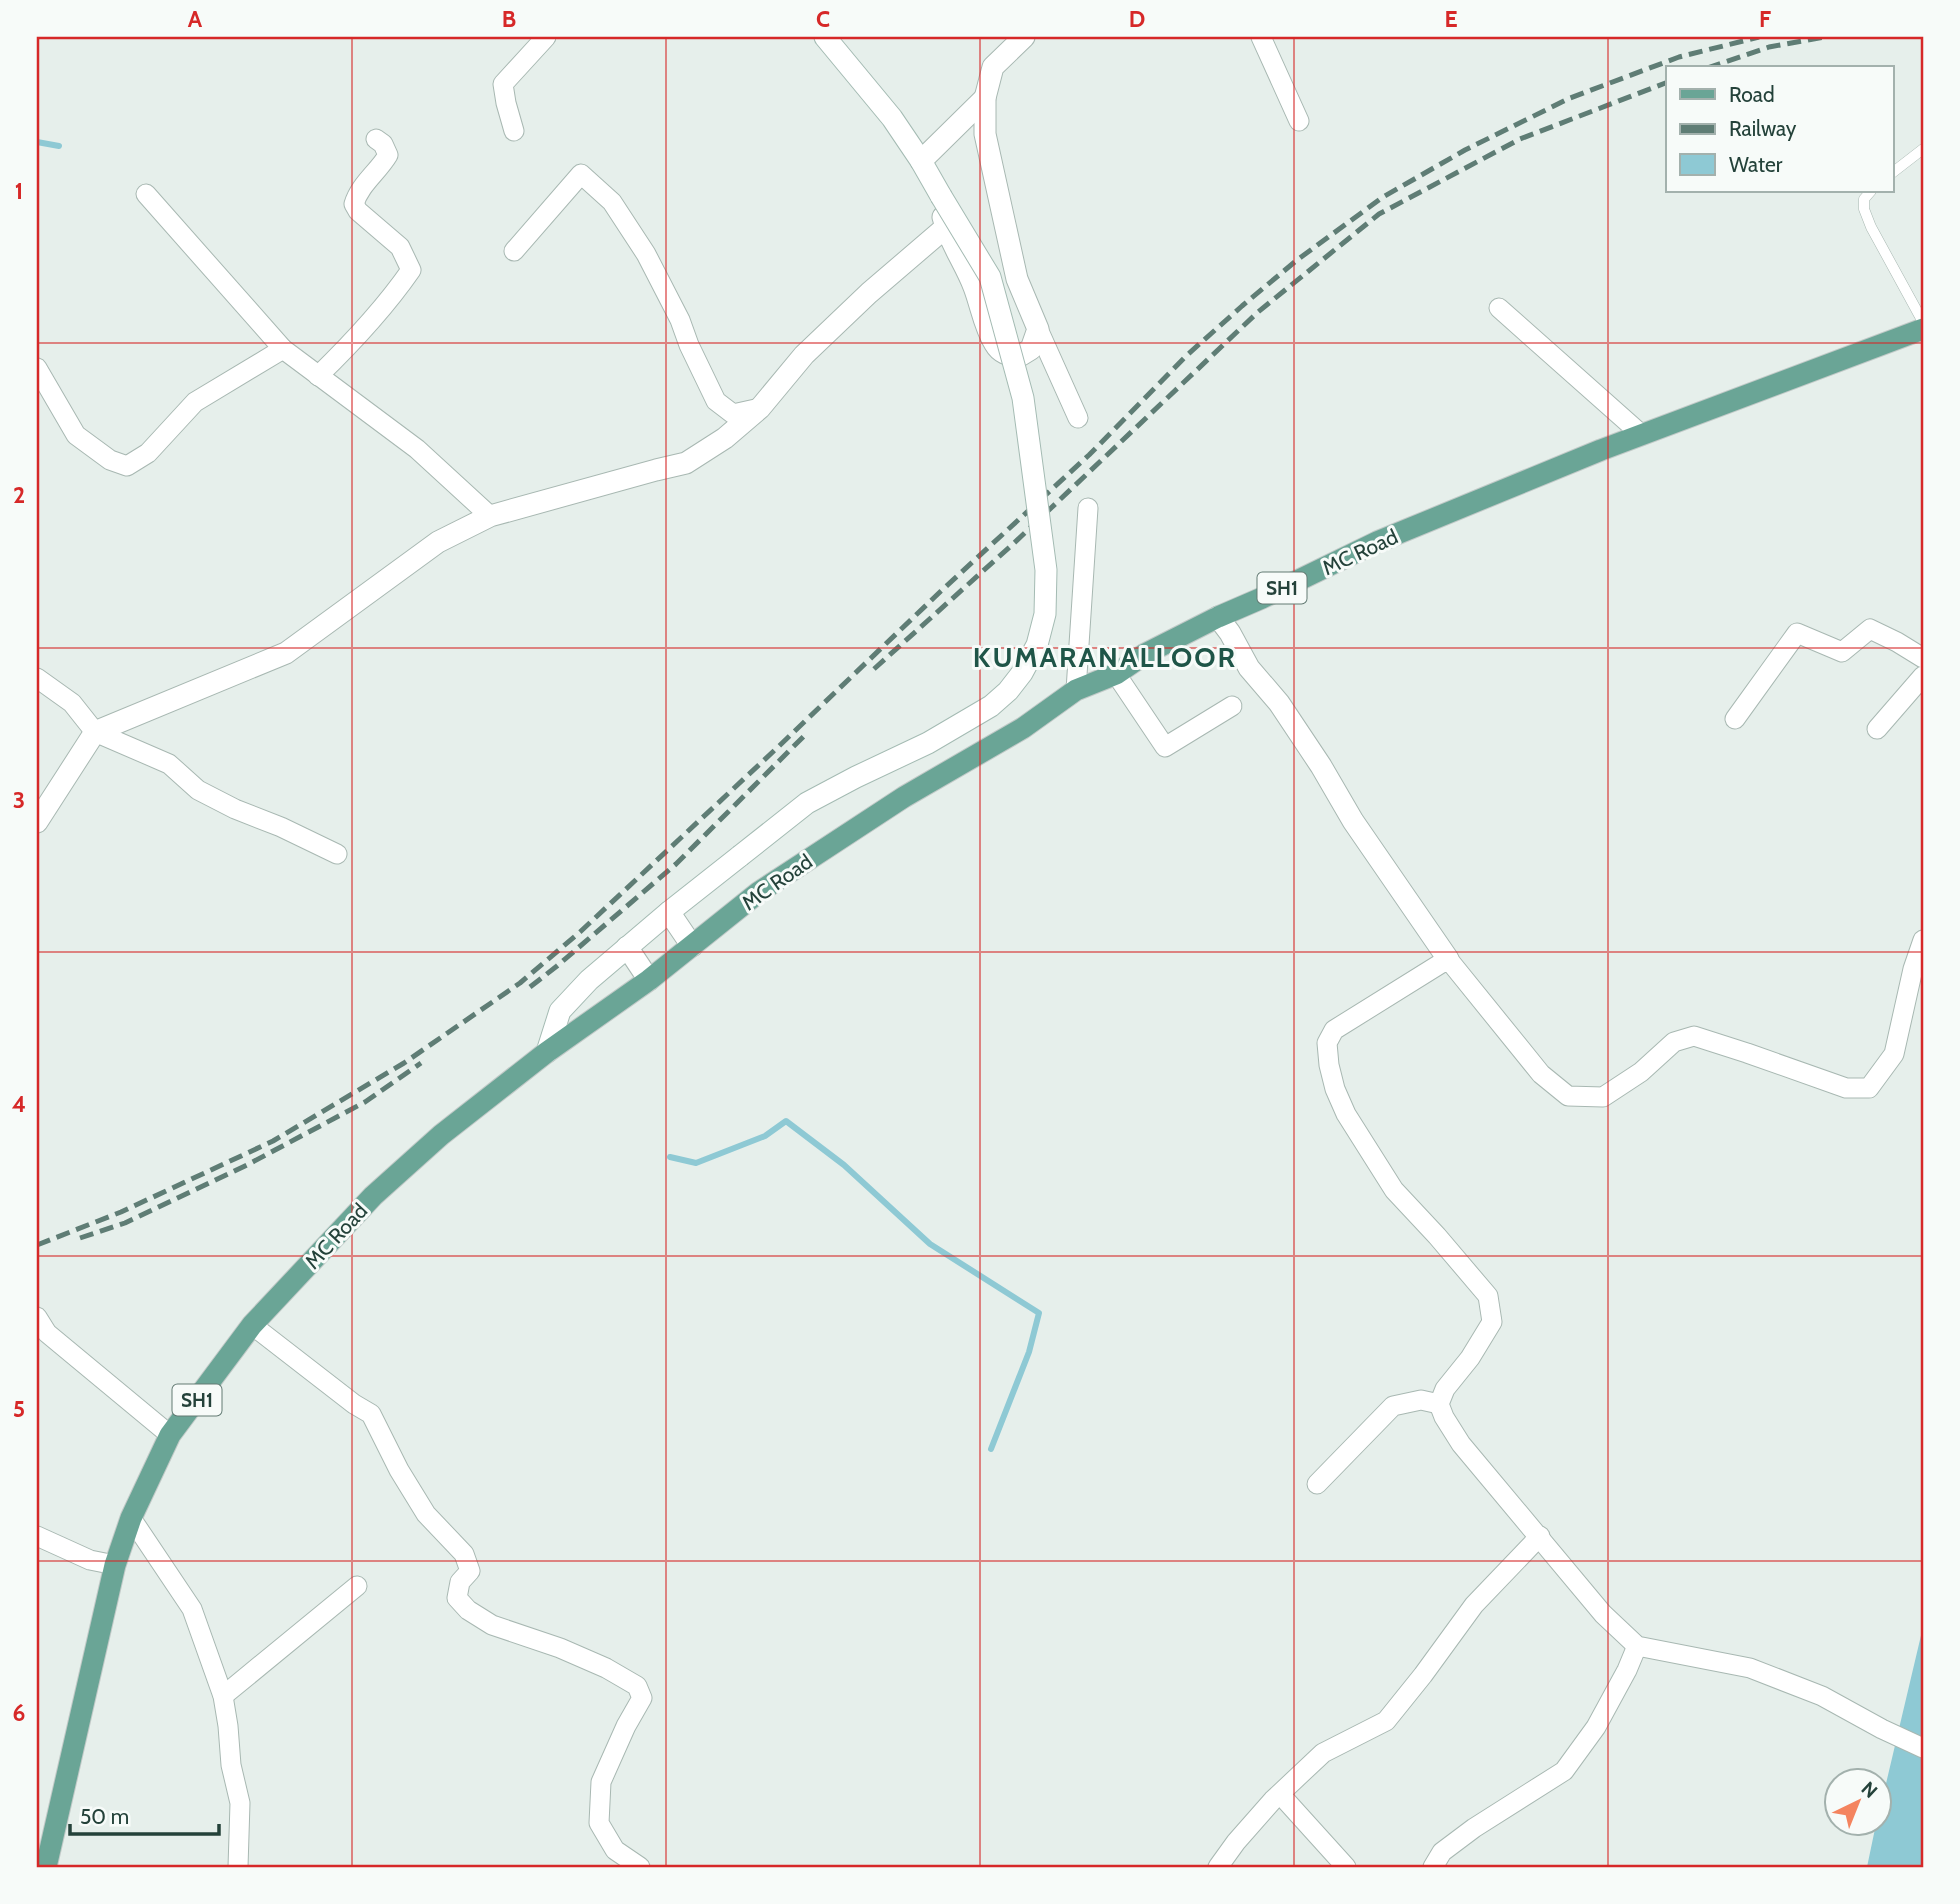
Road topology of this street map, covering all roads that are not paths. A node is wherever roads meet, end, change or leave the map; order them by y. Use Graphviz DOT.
graph roads {
  1 [pos="546,37"];
  2 [pos="1024,37"];
  3 [pos="1261,37"];
  4 [pos="833,40"];
  5 [pos="985,98"];
  6 [pos="1299,121"];
  7 [pos="514,131"];
  8 [pos="376,139"];
  9 [pos="1923,149"];
  10 [pos="921,161"];
  11 [pos="1894,171"];
  12 [pos="1870,192"];
  13 [pos="146,194"];
  14 [pos="941,195"];
  15 [pos="946,227"];
  16 [pos="514,251"];
  17 [pos="1499,307"];
  18 [pos="1923,322"];
  19 [pos="1038,329"];
  20 [pos="1923,329"];
  21 [pos="283,349"];
  22 [pos="37,368"];
  23 [pos="318,376"];
  24 [pos="760,408"];
  25 [pos="1078,418"];
  26 [pos="1642,435"];
  27 [pos="1088,508"];
  28 [pos="490,516"];
  29 [pos="1218,617"];
  30 [pos="1923,658"];
  31 [pos="1116,674"];
  32 [pos="1923,676"];
  33 [pos="37,678"];
  34 [pos="1076,690"];
  35 [pos="1232,706"];
  36 [pos="1735,719"];
  37 [pos="1877,729"];
  38 [pos="95,732"];
  39 [pos="37,822"];
  40 [pos="337,854"];
  41 [pos="669,912"];
  42 [pos="1923,940"];
  43 [pos="692,946"];
  44 [pos="627,947"];
  45 [pos="1448,959"];
  46 [pos="649,980"];
  47 [pos="547,1052"];
  48 [pos="37,1317"];
  49 [pos="252,1325"];
  50 [pos="1440,1404"];
  51 [pos="170,1435"];
  52 [pos="1317,1484"];
  53 [pos="131,1518"];
  54 [pos="37,1536"];
  55 [pos="1540,1536"];
  56 [pos="115,1566"];
  57 [pos="357,1587"];
  58 [pos="1637,1646"];
  59 [pos="223,1696"];
  60 [pos="1923,1748"];
  61 [pos="1280,1794"];
  62 [pos="46,1867"];
  63 [pos="238,1867"];
  64 [pos="640,1867"];
  65 [pos="1218,1867"];
  66 [pos="1346,1867"];
  67 [pos="1433,1867"];
  1 -- 7 [label="street"];
  2 -- 5 [label="street"];
  3 -- 6 [label="street"];
  4 -- 10 [label="street"];
  5 -- 10 [label="street"];
  5 -- 19 [label="street"];
  8 -- 23 [label="street"];
  9 -- 11 [label="lane"];
  10 -- 14 [label="street"];
  12 -- 18 [label="lane"];
  13 -- 21 [label="street"];
  14 -- 15 [label="street"];
  14 -- 41 [label="street, bridge"];
  15 -- 19 [label="street"];
  15 -- 24 [label="street"];
  16 -- 24 [label="street"];
  17 -- 26 [label="street"];
  19 -- 25 [label="street"];
  20 -- 26 [label="main road, MC Road / SH1"];
  21 -- 22 [label="street"];
  21 -- 23 [label="street"];
  23 -- 28 [label="street"];
  24 -- 28 [label="street"];
  26 -- 29 [label="main road, MC Road / SH1"];
  27 -- 34 [label="street"];
  28 -- 38 [label="street"];
  29 -- 31 [label="main road, MC Road / SH1"];
  29 -- 45 [label="street"];
  30 -- 36 [label="street"];
  31 -- 34 [label="main road, MC Road / SH1"];
  31 -- 35 [label="street"];
  32 -- 37 [label="street"];
  33 -- 38 [label="street"];
  34 -- 43 [label="main road, MC Road / SH1"];
  38 -- 39 [label="street"];
  38 -- 40 [label="street"];
  41 -- 43 [label="street"];
  41 -- 44 [label="street"];
  42 -- 45 [label="street"];
  43 -- 46 [label="main road, MC Road / SH1"];
  44 -- 46 [label="street"];
  44 -- 47 [label="street"];
  45 -- 50 [label="street"];
  46 -- 47 [label="main road, MC Road / SH1"];
  47 -- 49 [label="main road, MC Road / SH1"];
  48 -- 51 [label="street"];
  49 -- 51 [label="main road, MC Road / SH1"];
  49 -- 64 [label="street"];
  50 -- 52 [label="street"];
  50 -- 55 [label="street"];
  51 -- 53 [label="main road, MC Road / SH1"];
  53 -- 56 [label="main road, MC Road / SH1"];
  53 -- 59 [label="street"];
  54 -- 56 [label="street"];
  55 -- 58 [label="street"];
  55 -- 61 [label="street"];
  56 -- 62 [label="main road, MC Road / SH1"];
  57 -- 59 [label="street"];
  58 -- 60 [label="street"];
  58 -- 67 [label="street"];
  59 -- 63 [label="street"];
  61 -- 65 [label="street"];
  61 -- 66 [label="street"];
}
